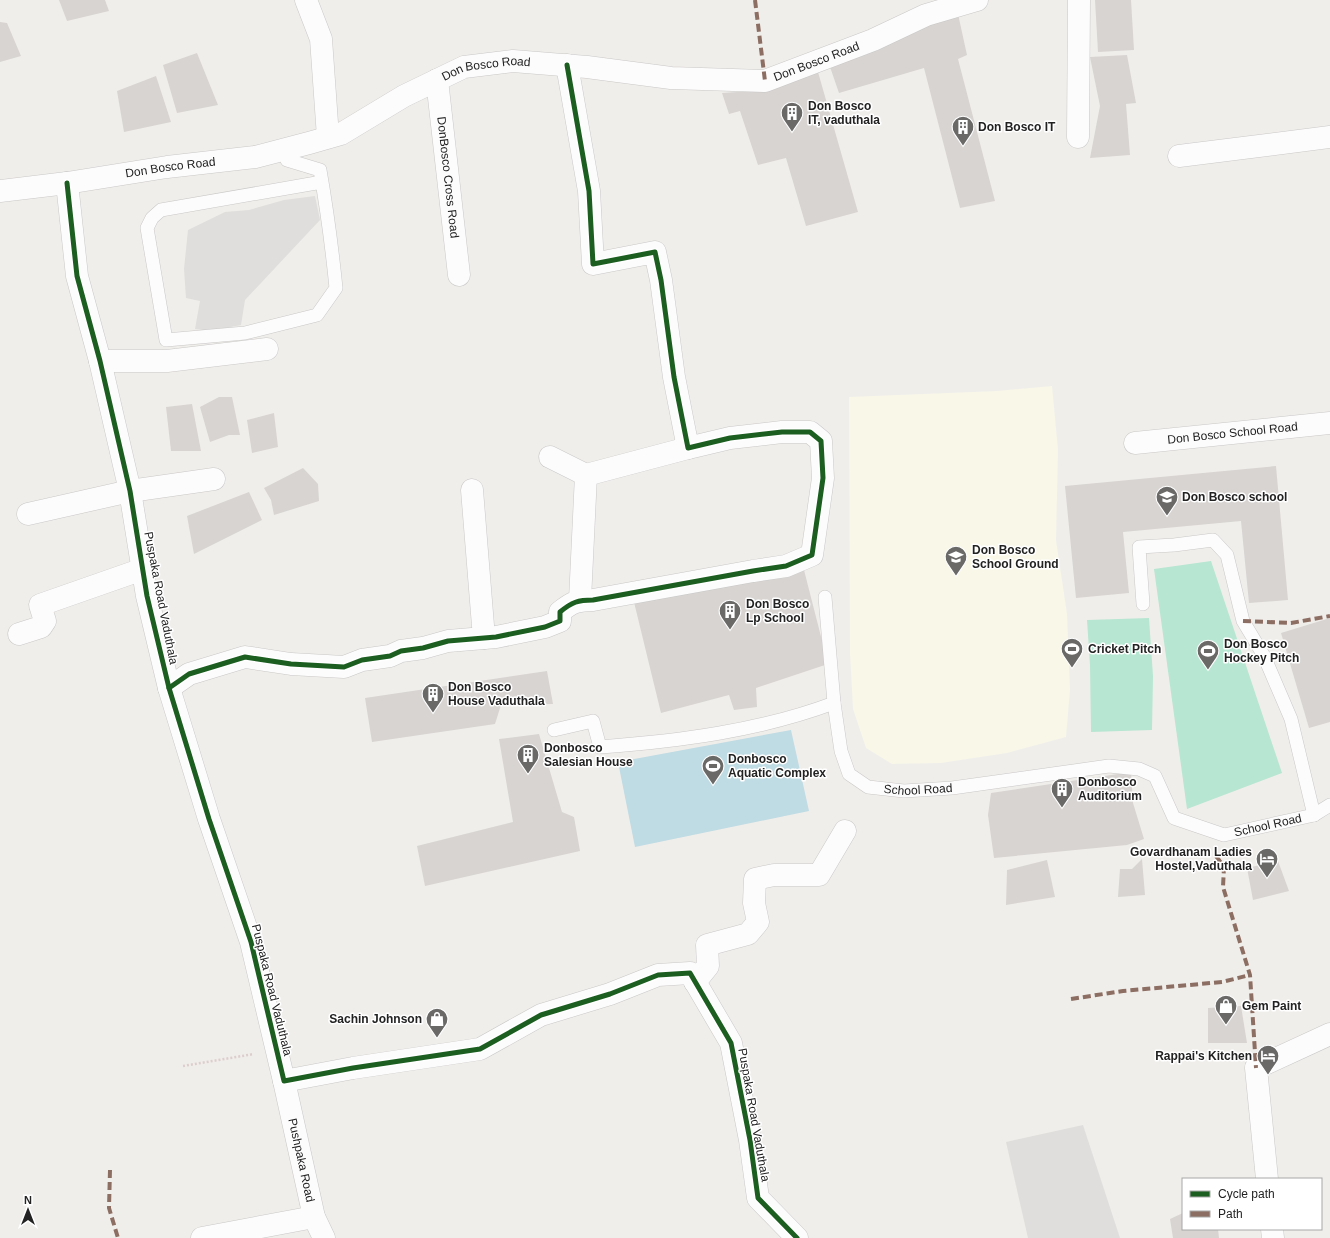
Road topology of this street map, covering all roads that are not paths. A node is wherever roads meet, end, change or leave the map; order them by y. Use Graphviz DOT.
graph roads {
  1 [pos="306,0"];
  2 [pos="977,0"];
  3 [pos="1079,0"];
  4 [pos="567,65"];
  5 [pos="437,80"];
  6 [pos="328,137"];
  7 [pos="1078,137"];
  8 [pos="1330,137"];
  9 [pos="285,149"];
  10 [pos="1179,156"];
  11 [pos="322,182"];
  12 [pos="67,183"];
  13 [pos="0,191"];
  14 [pos="459,275"];
  15 [pos="267,349"];
  16 [pos="100,360"];
  17 [pos="1330,423"];
  18 [pos="1135,443"];
  19 [pos="688,448"];
  20 [pos="550,457"];
  21 [pos="586,475"];
  22 [pos="214,479"];
  23 [pos="472,490"];
  24 [pos="130,491"];
  25 [pos="28,514"];
  26 [pos="143,569"];
  27 [pos="825,597"];
  28 [pos="580,600"];
  29 [pos="1143,604"];
  30 [pos="19,634"];
  31 [pos="484,638"];
  32 [pos="168,688"];
  33 [pos="834,703"];
  34 [pos="554,730"];
  35 [pos="1330,805"];
  36 [pos="1314,815"];
  37 [pos="845,831"];
  38 [pos="695,982"];
  39 [pos="1330,1034"];
  40 [pos="284,1081"];
  41 [pos="1267,1178"];
  42 [pos="314,1216"];
  43 [pos="202,1238"];
  44 [pos="324,1238"];
  45 [pos="797,1238"];
  1 -- 6 [label="street"];
  2 -- 4 [label="street, Don Bosco Road"];
  3 -- 7 [label="street"];
  4 -- 5 [label="street, Don Bosco Road"];
  4 -- 19 [label="street"];
  5 -- 6 [label="street, Don Bosco Road"];
  5 -- 14 [label="street, DonBosco Cross Road"];
  6 -- 9 [label="street, Don Bosco Road"];
  8 -- 10 [label="street"];
  9 -- 11 [label="lane"];
  9 -- 12 [label="street, Don Bosco Road"];
  11 -- 11 [label="lane"];
  12 -- 13 [label="street, Don Bosco Road"];
  12 -- 16 [label="street, Puspaka Road Vaduthala"];
  15 -- 16 [label="street"];
  16 -- 24 [label="street, Puspaka Road Vaduthala"];
  17 -- 18 [label="street, Don Bosco School Road"];
  19 -- 21 [label="street"];
  19 -- 28 [label="street"];
  20 -- 21 [label="street"];
  21 -- 28 [label="street"];
  22 -- 24 [label="street"];
  23 -- 31 [label="street"];
  24 -- 25 [label="street"];
  24 -- 26 [label="street, Puspaka Road Vaduthala"];
  26 -- 30 [label="street"];
  26 -- 32 [label="street, Puspaka Road Vaduthala"];
  27 -- 33 [label="lane, School Road"];
  28 -- 31 [label="street"];
  29 -- 36 [label="lane"];
  31 -- 32 [label="street"];
  32 -- 40 [label="street, Puspaka Road Vaduthala"];
  33 -- 34 [label="lane"];
  33 -- 36 [label="lane, School Road"];
  35 -- 36 [label="lane, School Road"];
  37 -- 38 [label="street"];
  38 -- 40 [label="street, Puspaka Road Vaduthala"];
  38 -- 45 [label="street, Puspaka Road Vaduthala"];
  39 -- 41 [label="street"];
  40 -- 42 [label="street, Pushpaka Road"];
  42 -- 43 [label="street"];
  42 -- 44 [label="street, Pushpaka Road"];
}
